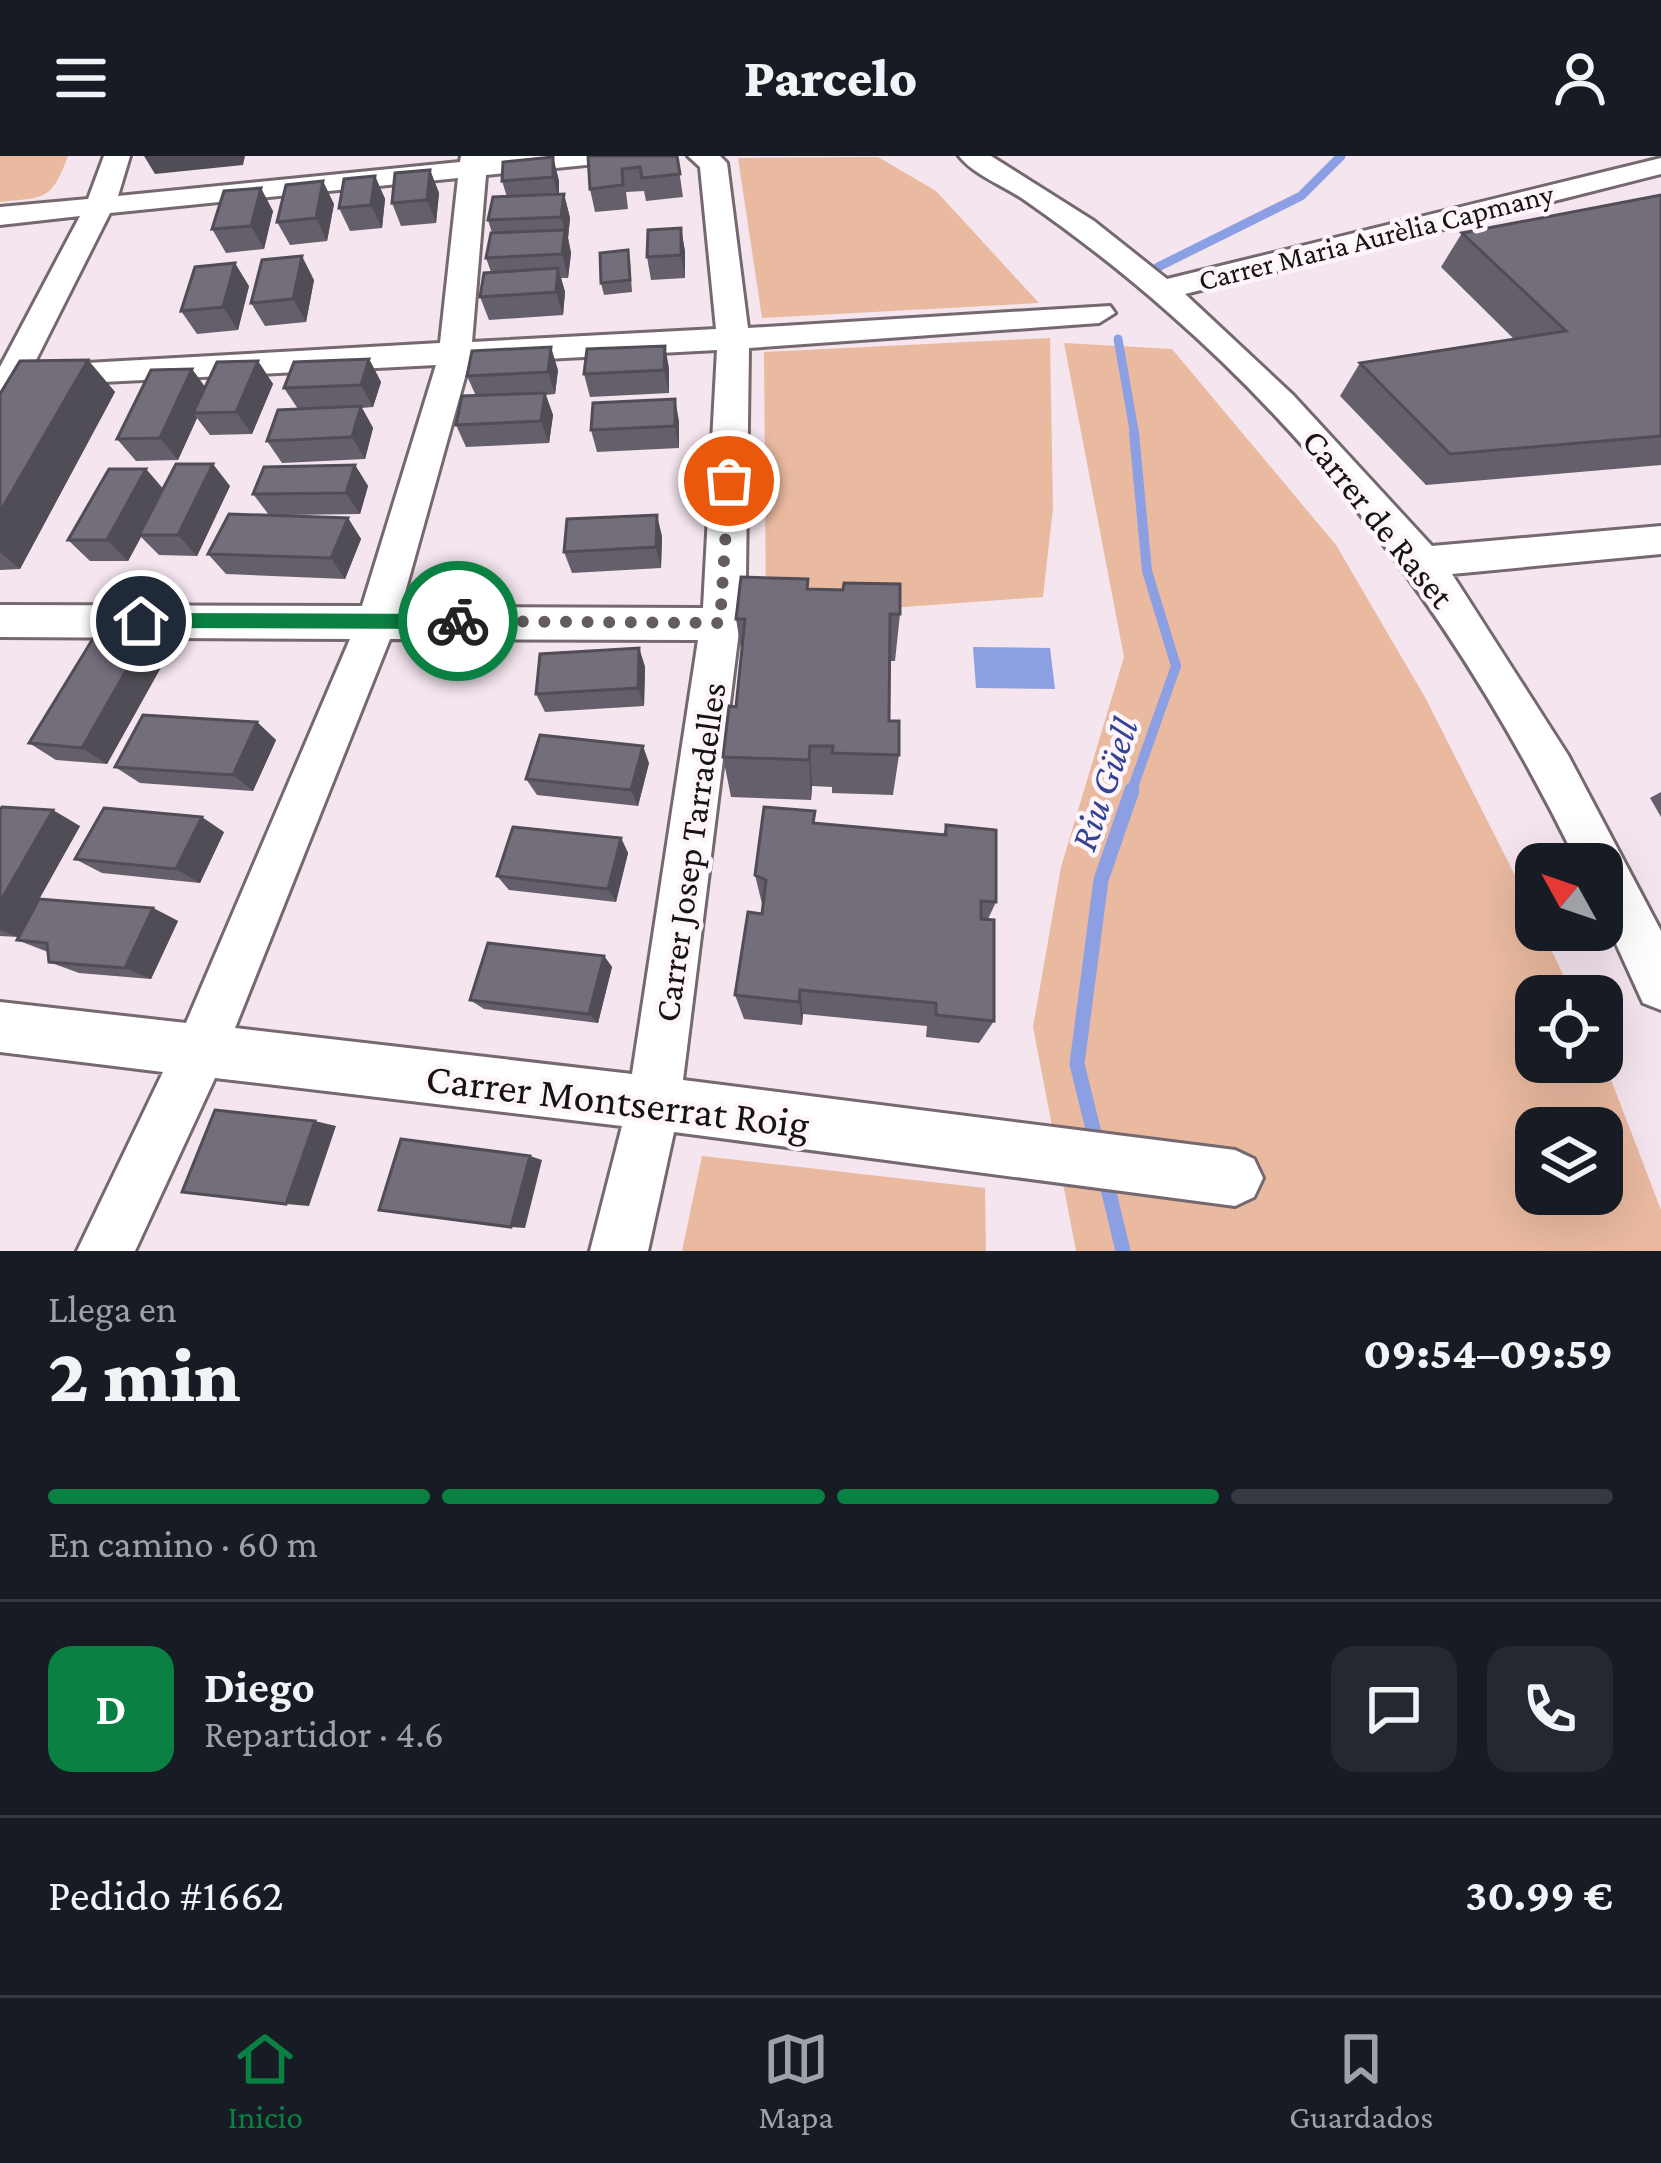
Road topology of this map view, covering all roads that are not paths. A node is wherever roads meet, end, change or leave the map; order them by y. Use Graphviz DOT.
graph roads {
  1 [pos="117,156"];
  2 [pos="596,156"];
  3 [pos="972,156"];
  4 [pos="707,159"];
  5 [pos="475,162"];
  6 [pos="1661,166"];
  7 [pos="100,206"];
  8 [pos="0,216"];
  9 [pos="1161,290"];
  10 [pos="1099,313"];
  11 [pos="733,340"];
  12 [pos="454,354"];
  13 [pos="6,387"];
  14 [pos="1661,540"];
  15 [pos="1423,562"];
  16 [pos="0,621"];
  17 [pos="377,621"];
  18 [pos="720,623"];
  19 [pos="1661,986"];
  20 [pos="0,1027"];
  21 [pos="200,1052"];
  22 [pos="654,1102"];
  23 [pos="1235,1178"];
  24 [pos="106,1251"];
  25 [pos="619,1251"];
  1 -- 7 [label="street"];
  2 -- 5 [label="street"];
  3 -- 9 [label="street, Carrer de Raset"];
  4 -- 11 [label="street, Carrer Josep Tarradelles"];
  5 -- 7 [label="street"];
  5 -- 12 [label="street"];
  6 -- 9 [label="street, Carrer Maria Aurèlia Capmany"];
  7 -- 8 [label="street"];
  7 -- 13 [label="street"];
  9 -- 15 [label="street, Carrer de Raset"];
  10 -- 11 [label="street"];
  11 -- 12 [label="street"];
  11 -- 18 [label="street, Carrer Josep Tarradelles"];
  12 -- 13 [label="street"];
  12 -- 17 [label="street"];
  14 -- 15 [label="street"];
  15 -- 19 [label="street, Carrer de Raset"];
  16 -- 17 [label="street"];
  17 -- 18 [label="street"];
  17 -- 21 [label="street"];
  18 -- 22 [label="street, Carrer Josep Tarradelles"];
  20 -- 21 [label="street, Carrer Montserrat Roig"];
  21 -- 22 [label="street, Carrer Montserrat Roig"];
  21 -- 24 [label="street"];
  22 -- 23 [label="street, Carrer Montserrat Roig"];
  22 -- 25 [label="street, Carrer Josep Tarradelles"];
}
